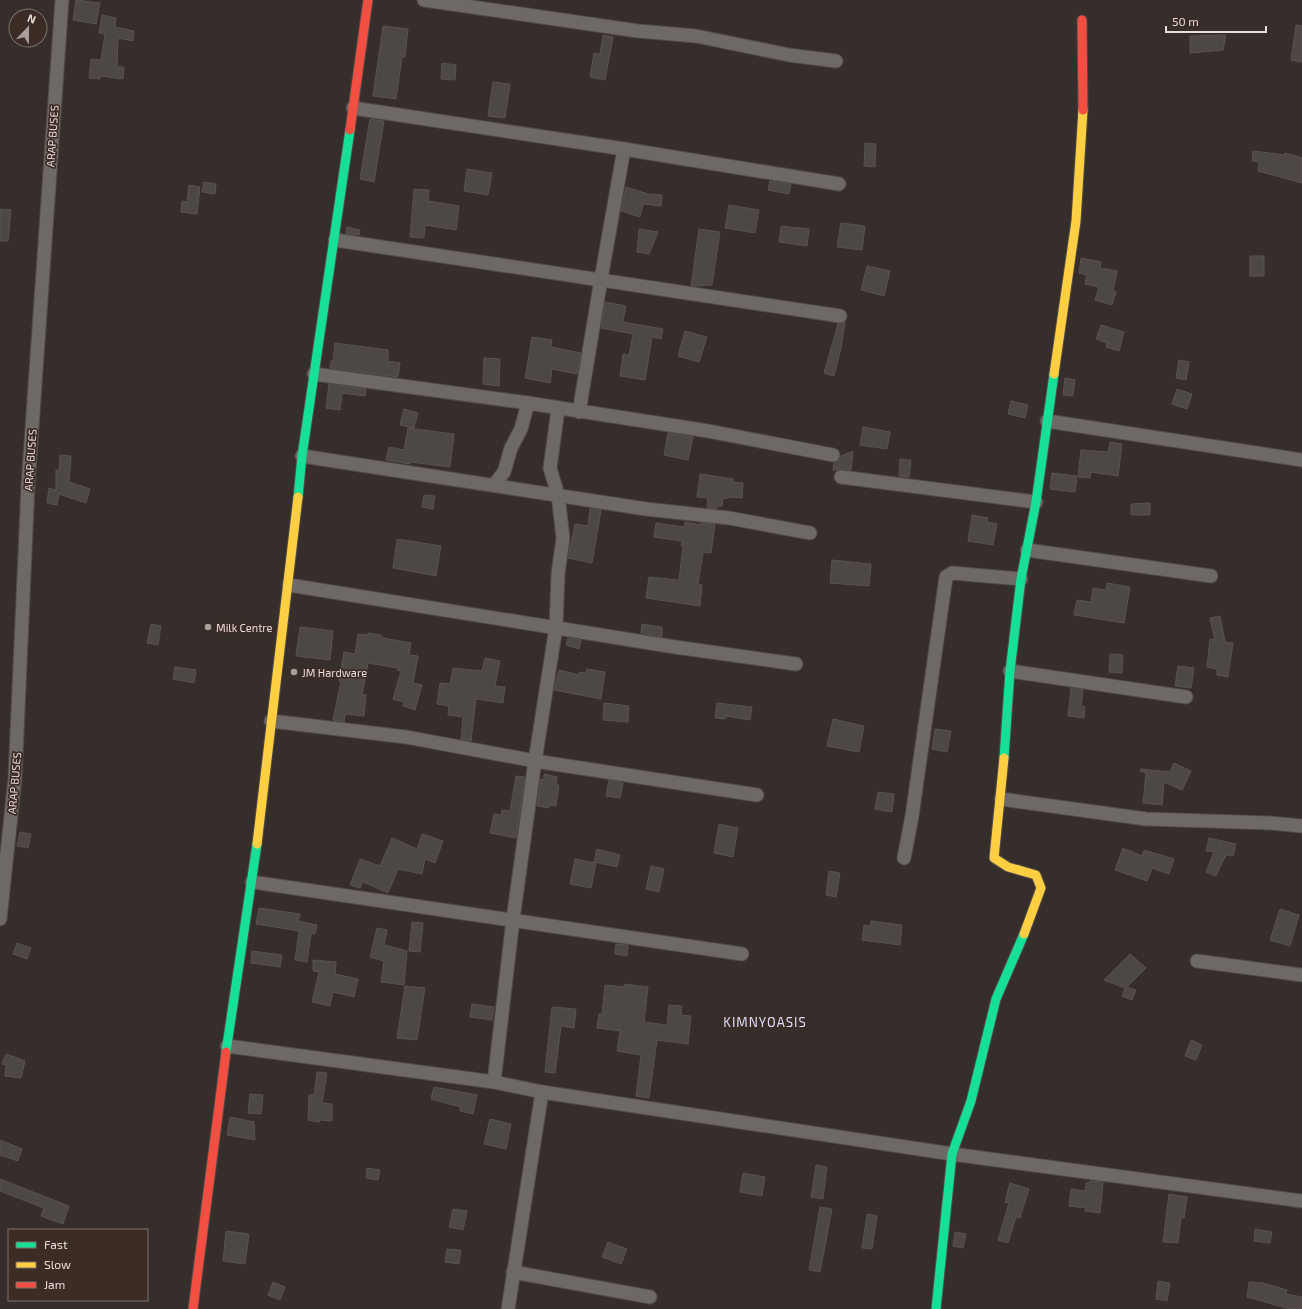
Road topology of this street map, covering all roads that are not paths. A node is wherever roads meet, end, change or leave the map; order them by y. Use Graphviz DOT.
graph roads {
  1 [pos="62,0"];
  2 [pos="368,0"];
  3 [pos="424,0"];
  4 [pos="1082,20"];
  5 [pos="836,60"];
  6 [pos="353,108"];
  7 [pos="624,149"];
  8 [pos="839,184"];
  9 [pos="335,240"];
  10 [pos="600,279"];
  11 [pos="840,316"];
  12 [pos="314,374"];
  13 [pos="528,403"];
  14 [pos="558,409"];
  15 [pos="579,412"];
  16 [pos="1047,421"];
  17 [pos="833,455"];
  18 [pos="302,456"];
  19 [pos="1302,460"];
  20 [pos="841,477"];
  21 [pos="494,485"];
  22 [pos="558,495"];
  23 [pos="1036,502"];
  24 [pos="810,533"];
  25 [pos="1027,550"];
  26 [pos="1211,576"];
  27 [pos="1021,580"];
  28 [pos="288,585"];
  29 [pos="556,627"];
  30 [pos="796,664"];
  31 [pos="1010,671"];
  32 [pos="1186,697"];
  33 [pos="272,721"];
  34 [pos="535,761"];
  35 [pos="757,795"];
  36 [pos="1001,799"];
  37 [pos="1302,826"];
  38 [pos="904,858"];
  39 [pos="252,882"];
  40 [pos="0,919"];
  41 [pos="513,919"];
  42 [pos="742,954"];
  43 [pos="1197,961"];
  44 [pos="1302,975"];
  45 [pos="227,1046"];
  46 [pos="494,1082"];
  47 [pos="542,1092"];
  48 [pos="952,1154"];
  49 [pos="1302,1201"];
  50 [pos="513,1272"];
  51 [pos="650,1297"];
  52 [pos="193,1309"];
  53 [pos="508,1309"];
  54 [pos="936,1309"];
  1 -- 40 [label="street, ARAP BUSES"];
  2 -- 6 [label="street"];
  3 -- 5 [label="street"];
  4 -- 16 [label="street"];
  6 -- 7 [label="street"];
  6 -- 9 [label="street"];
  7 -- 8 [label="street"];
  7 -- 10 [label="street"];
  9 -- 10 [label="street"];
  9 -- 12 [label="street"];
  10 -- 11 [label="street"];
  10 -- 15 [label="street"];
  12 -- 13 [label="street"];
  12 -- 18 [label="street"];
  13 -- 14 [label="street"];
  13 -- 21 [label="street"];
  14 -- 15 [label="street"];
  14 -- 22 [label="street"];
  15 -- 17 [label="street"];
  16 -- 19 [label="street"];
  16 -- 23 [label="street"];
  18 -- 21 [label="street"];
  18 -- 28 [label="street"];
  20 -- 23 [label="street"];
  21 -- 22 [label="street"];
  22 -- 24 [label="street"];
  22 -- 29 [label="street"];
  23 -- 25 [label="street"];
  25 -- 26 [label="street"];
  25 -- 27 [label="street"];
  27 -- 31 [label="street"];
  27 -- 38 [label="street"];
  28 -- 29 [label="street"];
  28 -- 33 [label="street"];
  29 -- 30 [label="street"];
  29 -- 34 [label="street"];
  31 -- 32 [label="street"];
  31 -- 36 [label="street"];
  33 -- 34 [label="street"];
  33 -- 39 [label="street"];
  34 -- 35 [label="street"];
  34 -- 41 [label="street"];
  36 -- 37 [label="street"];
  36 -- 48 [label="street"];
  39 -- 41 [label="street"];
  39 -- 45 [label="street"];
  41 -- 42 [label="street"];
  41 -- 46 [label="street"];
  43 -- 44 [label="street"];
  45 -- 46 [label="street"];
  45 -- 52 [label="street"];
  46 -- 47 [label="street"];
  47 -- 48 [label="street"];
  47 -- 50 [label="street"];
  48 -- 49 [label="street"];
  48 -- 54 [label="street"];
  50 -- 51 [label="street"];
  50 -- 53 [label="street"];
}
